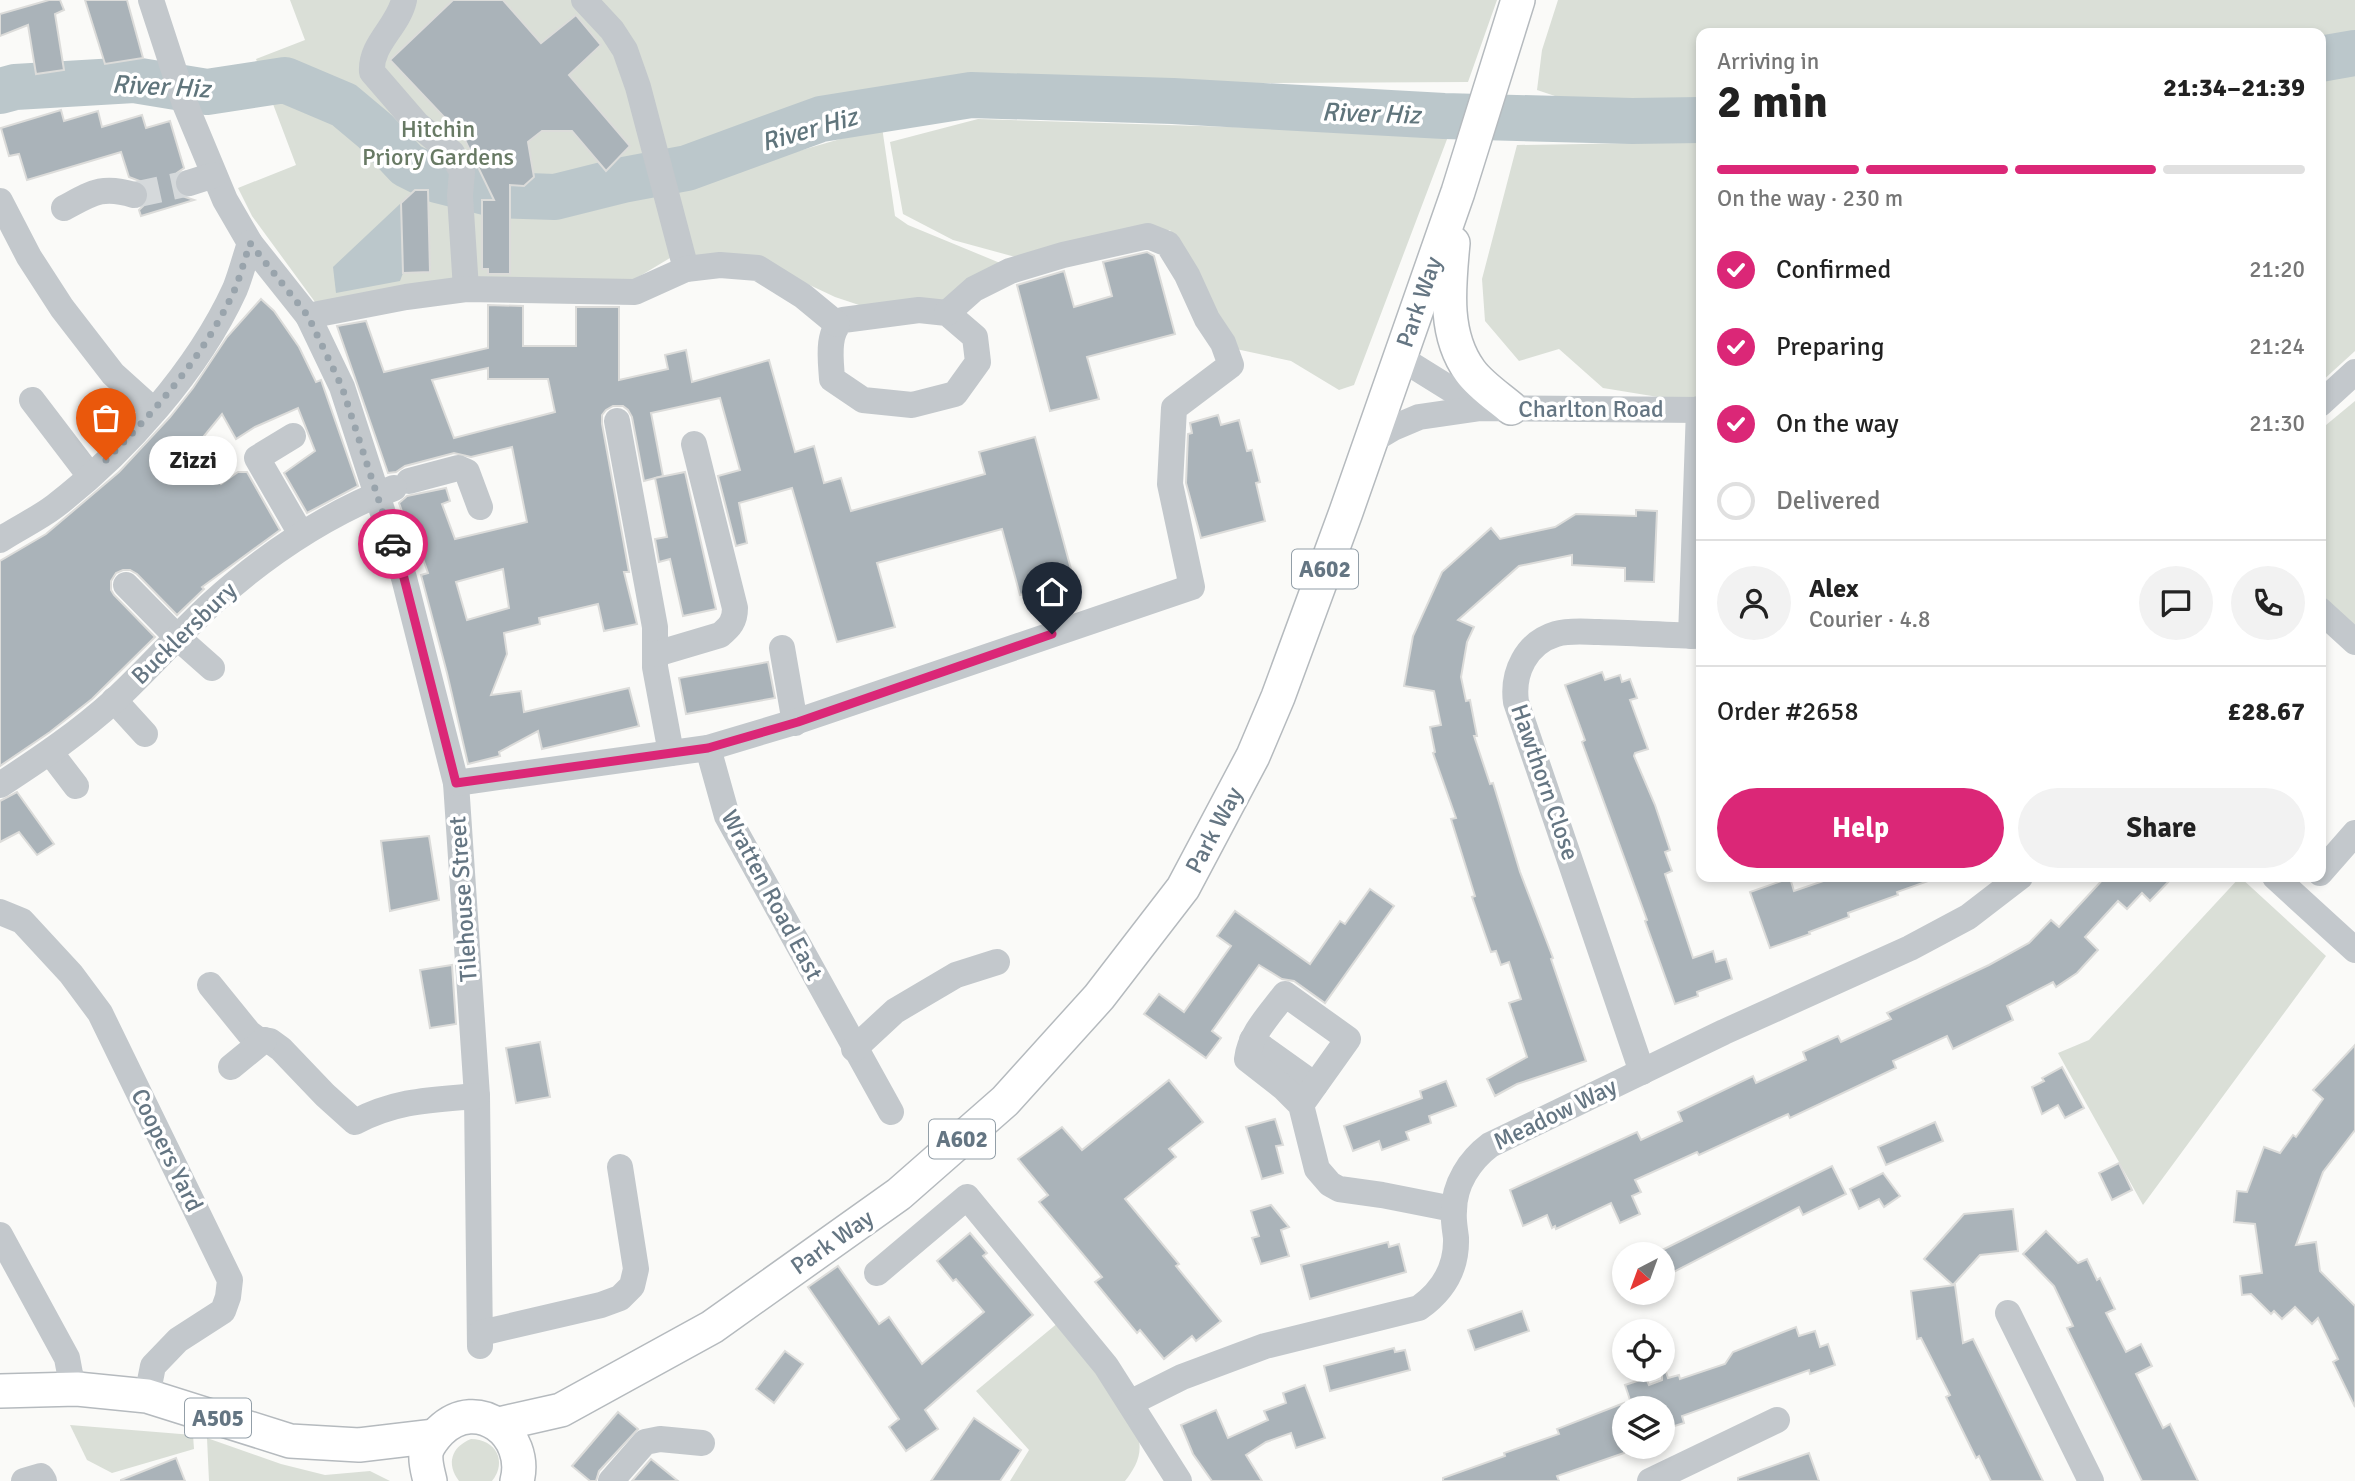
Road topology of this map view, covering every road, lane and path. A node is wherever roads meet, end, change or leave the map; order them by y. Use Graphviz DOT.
graph roads {
  1 [pos="151,0"];
  2 [pos="404,0"];
  3 [pos="584,0"];
  4 [pos="1518,0"];
  5 [pos="214,175"];
  6 [pos="1462,177"];
  7 [pos="188,183"];
  8 [pos="134,195"];
  9 [pos="0,201"];
  10 [pos="64,208"];
  11 [pos="250,243"];
  12 [pos="686,269"];
  13 [pos="466,289"];
  14 [pos="947,313"];
  15 [pos="308,316"];
  16 [pos="837,324"];
  17 [pos="1399,357"];
  18 [pos="2355,372"];
  19 [pos="2326,399"];
  20 [pos="32,400"];
  21 [pos="1496,408"];
  22 [pos="1696,410"];
  23 [pos="154,411"];
  24 [pos="617,421"];
  25 [pos="293,436"];
  26 [pos="1371,441"];
  27 [pos="694,444"];
  28 [pos="90,476"];
  29 [pos="393,488"];
  30 [pos="480,508"];
  31 [pos="301,534"];
  32 [pos="0,540"];
  33 [pos="125,585"];
  34 [pos="2326,615"];
  35 [pos="1696,636"];
  36 [pos="177,637"];
  37 [pos="2355,642"];
  38 [pos="782,649"];
  39 [pos="655,661"];
  40 [pos="212,668"];
  41 [pos="114,700"];
  42 [pos="795,723"];
  43 [pos="145,734"];
  44 [pos="708,748"];
  45 [pos="50,752"];
  46 [pos="671,753"];
  47 [pos="456,783"];
  48 [pos="0,785"];
  49 [pos="76,786"];
  50 [pos="2355,833"];
  51 [pos="2326,867"];
  52 [pos="2014,882"];
  53 [pos="2280,882"];
  54 [pos="2313,882"];
  55 [pos="2299,899"];
  56 [pos="0,912"];
  57 [pos="2355,950"];
  58 [pos="997,962"];
  59 [pos="210,985"];
  60 [pos="264,1040"];
  61 [pos="854,1049"];
  62 [pos="231,1067"];
  63 [pos="1642,1072"];
  64 [pos="1308,1095"];
  65 [pos="477,1096"];
  66 [pos="891,1112"];
  67 [pos="620,1167"];
  68 [pos="1454,1209"];
  69 [pos="0,1235"];
  70 [pos="877,1273"];
  71 [pos="2008,1313"];
  72 [pos="77,1389"];
  73 [pos="2,1393"];
  74 [pos="147,1396"];
  75 [pos="1130,1403"];
  76 [pos="561,1409"];
  77 [pos="1777,1420"];
  78 [pos="499,1424"];
  79 [pos="435,1436"];
  80 [pos="702,1443"];
  81 [pos="519,1474"];
  82 [pos="24,1481"];
  83 [pos="44,1481"];
  84 [pos="430,1481"];
  85 [pos="611,1481"];
  86 [pos="1179,1481"];
  87 [pos="1650,1481"];
  88 [pos="2091,1481"];
  1 -- 5 [label="street, Tilehouse Street"];
  2 -- 13 [label="street"];
  3 -- 12 [label="street"];
  4 -- 6 [label="main road, Park Way"];
  5 -- 7 [label="street"];
  5 -- 11 [label="street, Tilehouse Street"];
  6 -- 17 [label="main road, Park Way / A602"];
  6 -- 21 [label="main road"];
  8 -- 10 [label="street"];
  9 -- 23 [label="street"];
  11 -- 15 [label="street, Tilehouse Street"];
  11 -- 23 [label="street"];
  12 -- 13 [label="street"];
  12 -- 16 [label="street"];
  13 -- 15 [label="street"];
  14 -- 16 [label="street"];
  14 -- 16 [label="street"];
  14 -- 42 [label="street"];
  15 -- 29 [label="street, Tilehouse Street"];
  17 -- 21 [label="street"];
  17 -- 26 [label="main road, Park Way / A602"];
  18 -- 19 [label="street"];
  20 -- 28 [label="street"];
  21 -- 22 [label="street, Charlton Road"];
  21 -- 26 [label="street, Charlton Road"];
  23 -- 28 [label="street"];
  24 -- 39 [label="street"];
  25 -- 31 [label="street"];
  26 -- 76 [label="main road, Park Way / A602"];
  27 -- 39 [label="street"];
  28 -- 32 [label="street"];
  29 -- 30 [label="street, Bucklersbury"];
  29 -- 31 [label="street, Bucklersbury"];
  29 -- 47 [label="street, Tilehouse Street"];
  31 -- 36 [label="street, Bucklersbury"];
  33 -- 36 [label="street"];
  34 -- 37 [label="street"];
  35 -- 63 [label="street, Hawthorn Close"];
  36 -- 40 [label="street"];
  36 -- 41 [label="street, Bucklersbury"];
  38 -- 42 [label="street"];
  39 -- 46 [label="street"];
  41 -- 43 [label="street"];
  41 -- 45 [label="street, Bucklersbury"];
  42 -- 44 [label="street"];
  44 -- 46 [label="street"];
  44 -- 61 [label="street, Wratten Road East"];
  45 -- 48 [label="street, Bucklersbury"];
  45 -- 49 [label="street"];
  46 -- 47 [label="street"];
  47 -- 65 [label="street, Tilehouse Street"];
  50 -- 51 [label="street"];
  52 -- 63 [label="street, Meadow Way"];
  53 -- 55 [label="street"];
  54 -- 55 [label="street"];
  55 -- 57 [label="street"];
  56 -- 74 [label="street, Coopers Yard"];
  58 -- 61 [label="street"];
  59 -- 60 [label="street"];
  60 -- 62 [label="street"];
  60 -- 65 [label="street"];
  61 -- 66 [label="street, Wratten Road East"];
  63 -- 68 [label="street, Meadow Way"];
  64 -- 64 [label="street"];
  64 -- 68 [label="street"];
  65 -- 67 [label="street, Tilehouse Street"];
  68 -- 75 [label="street, Meadow Way"];
  69 -- 72 [label="street"];
  70 -- 75 [label="street"];
  71 -- 88 [label="street"];
  72 -- 73 [label="main road, A505"];
  72 -- 74 [label="main road, A505"];
  74 -- 79 [label="main road, A505"];
  75 -- 86 [label="street"];
  76 -- 78 [label="main road, Park Way / A602"];
  76 -- 81 [label="main road, Park Way / A602"];
  77 -- 87 [label="street"];
  78 -- 79 [label="main road"];
  78 -- 81 [label="main road"];
  79 -- 84 [label="main road"];
  80 -- 85 [label="street"];
  82 -- 83 [label="street"];
}
